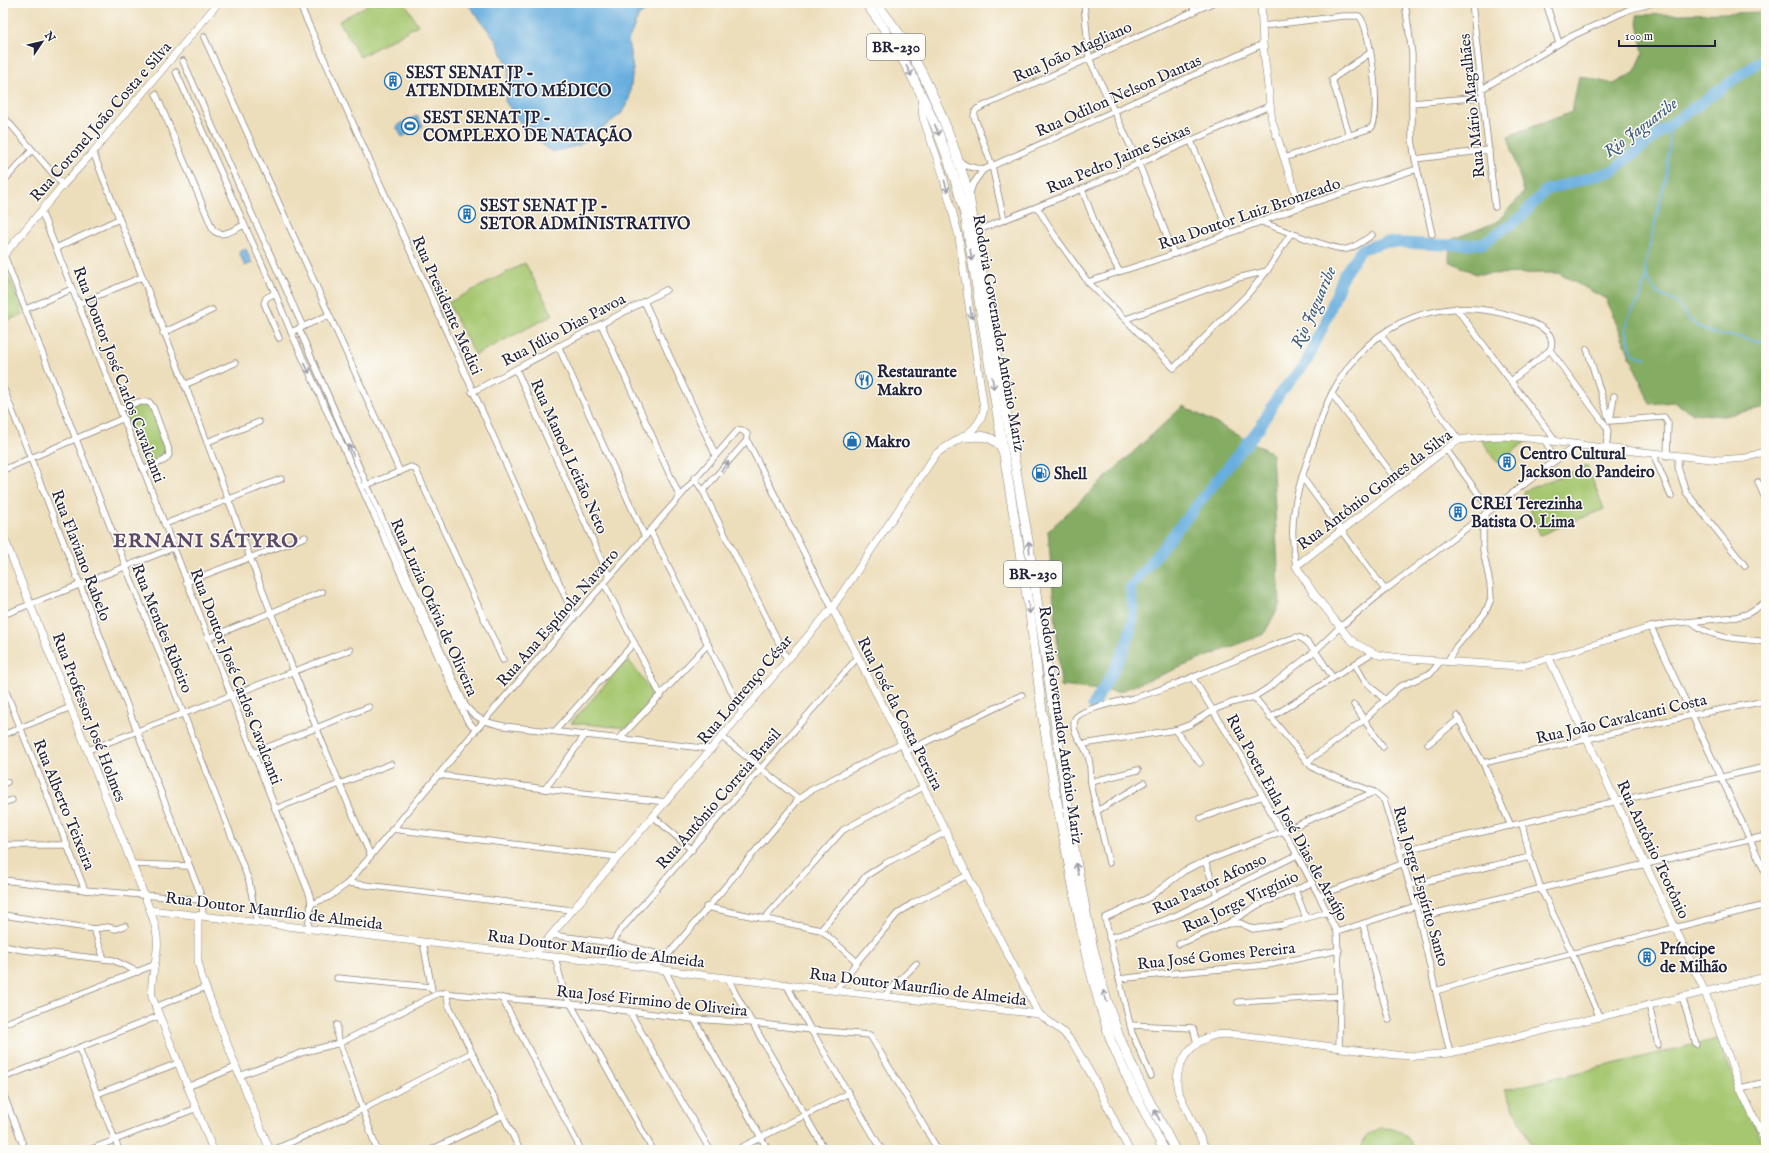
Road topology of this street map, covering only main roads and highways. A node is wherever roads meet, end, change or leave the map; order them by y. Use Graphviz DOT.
graph roads {
  1 [pos="866,3"];
  2 [pos="877,3"];
  3 [pos="965,436"];
  4 [pos="1005,456"];
  5 [pos="1164,1150"];
  6 [pos="1175,1150"];
  1 -- 4 [label="highway, Rodovia Governador Antônio Mariz / BR-230, one-way"];
  6 -- 2 [label="highway, Rodovia Governador Antônio Mariz / BR-230, one-way"];
  3 -- 4 [label="highway"];
  4 -- 5 [label="highway, Rodovia Governador Antônio Mariz / BR-230, one-way"];
}
